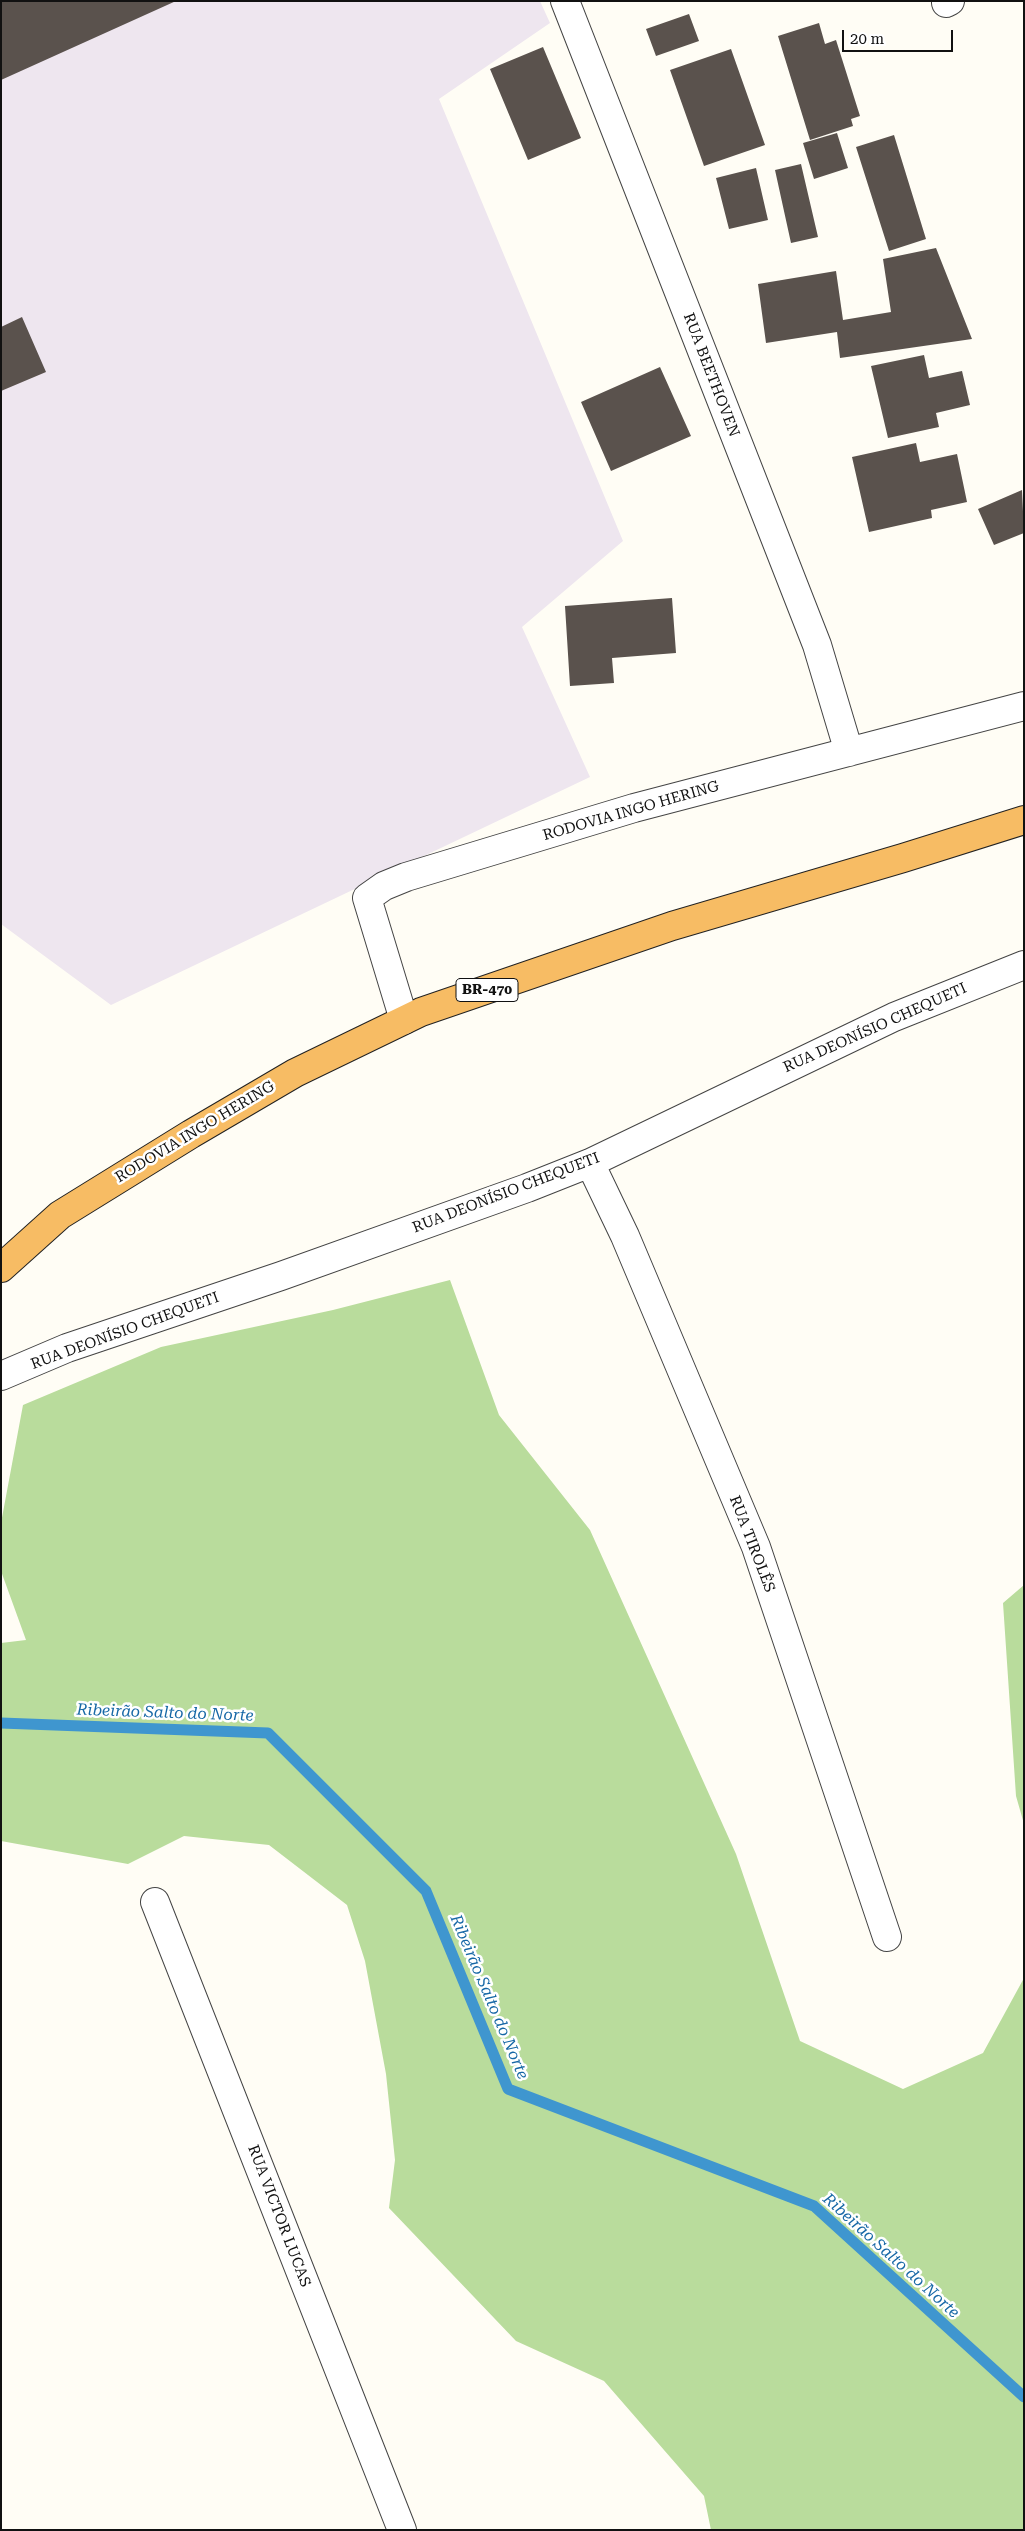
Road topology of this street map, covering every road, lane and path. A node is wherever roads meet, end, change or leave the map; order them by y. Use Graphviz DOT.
graph roads {
  1 [pos="565,1"];
  2 [pos="1024,706"];
  3 [pos="850,752"];
  4 [pos="1024,820"];
  5 [pos="1024,965"];
  6 [pos="404,1020"];
  7 [pos="590,1162"];
  8 [pos="1,1268"];
  9 [pos="1,1376"];
  10 [pos="156,1902"];
  11 [pos="887,1937"];
  12 [pos="402,2530"];
  1 -- 3 [label="street, RUA BEETHOVEN"];
  2 -- 3 [label="street, RODOVIA INGO HERING"];
  3 -- 6 [label="street, RODOVIA INGO HERING"];
  4 -- 6 [label="highway, RODOVIA INGO HERING / BR-470"];
  5 -- 7 [label="street, RUA DEONÍSIO CHEQUETI"];
  6 -- 8 [label="highway, RODOVIA INGO HERING / BR-470"];
  7 -- 9 [label="street, RUA DEONÍSIO CHEQUETI"];
  7 -- 11 [label="street, RUA TIROLÊS"];
  10 -- 12 [label="street, RUA VICTOR LUCAS"];
}
